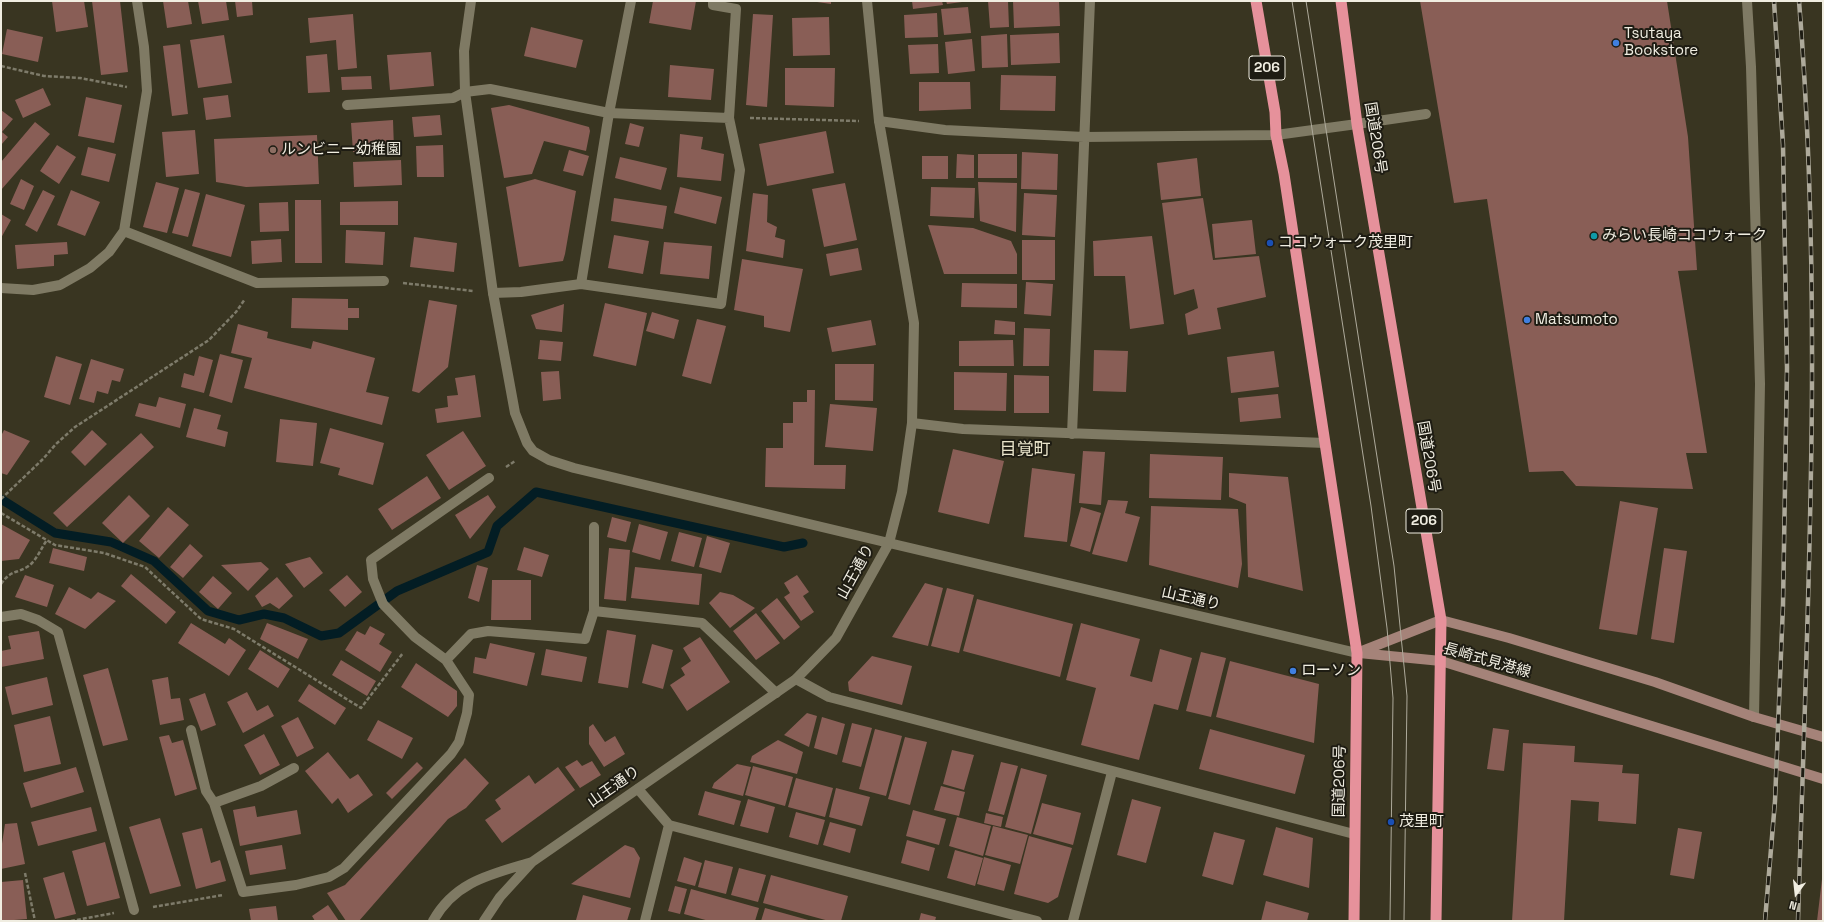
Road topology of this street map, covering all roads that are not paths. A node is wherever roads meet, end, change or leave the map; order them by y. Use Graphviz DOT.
graph roads {
  1 [pos="137,1"];
  2 [pos="471,1"];
  3 [pos="631,1"];
  4 [pos="713,1"];
  5 [pos="867,1"];
  6 [pos="1090,1"];
  7 [pos="1256,1"];
  8 [pos="1341,1"];
  9 [pos="1747,1"];
  10 [pos="465,92"];
  11 [pos="347,105"];
  12 [pos="609,113"];
  13 [pos="1426,114"];
  14 [pos="730,118"];
  15 [pos="879,121"];
  16 [pos="1357,124"];
  17 [pos="1276,135"];
  18 [pos="1084,137"];
  19 [pos="124,231"];
  20 [pos="384,281"];
  21 [pos="581,284"];
  22 [pos="1,288"];
  23 [pos="492,293"];
  24 [pos="912,423"];
  25 [pos="1072,434"];
  26 [pos="1325,443"];
  27 [pos="489,478"];
  28 [pos="594,527"];
  29 [pos="889,543"];
  30 [pos="594,611"];
  31 [pos="1,617"];
  32 [pos="1442,620"];
  33 [pos="1356,653"];
  34 [pos="446,660"];
  35 [pos="1442,661"];
  36 [pos="796,679"];
  37 [pos="776,693"];
  38 [pos="1754,717"];
  39 [pos="191,730"];
  40 [pos="1823,737"];
  41 [pos="294,768"];
  42 [pos="1112,772"];
  43 [pos="1823,779"];
  44 [pos="638,789"];
  45 [pos="214,803"];
  46 [pos="669,825"];
  47 [pos="1354,834"];
  48 [pos="532,862"];
  49 [pos="134,910"];
  50 [pos="433,921"];
  51 [pos="484,921"];
  52 [pos="644,921"];
  53 [pos="1037,921"];
  54 [pos="1072,921"];
  55 [pos="1354,921"];
  56 [pos="1436,921"];
  1 -- 19 [label="street"];
  2 -- 10 [label="street"];
  3 -- 12 [label="street"];
  4 -- 14 [label="street"];
  5 -- 15 [label="street"];
  6 -- 18 [label="street"];
  7 -- 17 [label="highway, 国道206号 / 206"];
  8 -- 16 [label="highway, 国道206号 / 206"];
  9 -- 38 [label="street"];
  10 -- 11 [label="street"];
  10 -- 12 [label="street"];
  10 -- 23 [label="street"];
  12 -- 14 [label="street"];
  12 -- 21 [label="street"];
  13 -- 16 [label="street"];
  14 -- 21 [label="street"];
  15 -- 18 [label="street"];
  15 -- 24 [label="street"];
  16 -- 17 [label="street"];
  16 -- 32 [label="highway, 国道206号 / 206"];
  17 -- 18 [label="street"];
  17 -- 26 [label="highway, 国道206号 / 206"];
  18 -- 25 [label="street"];
  19 -- 20 [label="street"];
  19 -- 22 [label="street"];
  21 -- 23 [label="street"];
  23 -- 29 [label="street"];
  24 -- 25 [label="street"];
  24 -- 29 [label="street"];
  25 -- 26 [label="street"];
  26 -- 33 [label="highway, 国道206号 / 206"];
  27 -- 34 [label="street"];
  28 -- 30 [label="street"];
  29 -- 33 [label="street, 山王通り"];
  29 -- 36 [label="street, 山王通り"];
  30 -- 34 [label="street"];
  30 -- 37 [label="street"];
  31 -- 49 [label="street"];
  32 -- 33 [label="main road, 長崎式見港線"];
  32 -- 35 [label="highway, 国道206号 / 206"];
  32 -- 38 [label="main road, 長崎式見港線"];
  33 -- 35 [label="main road, 長崎式見港線"];
  33 -- 47 [label="highway, 国道206号 / 206"];
  34 -- 45 [label="street"];
  35 -- 43 [label="main road, 長崎式見港線"];
  35 -- 56 [label="highway, 国道206号 / 206"];
  36 -- 37 [label="street, 山王通り"];
  36 -- 42 [label="street"];
  37 -- 44 [label="street, 山王通り"];
  38 -- 40 [label="main road, 長崎式見港線"];
  39 -- 45 [label="street"];
  41 -- 45 [label="street"];
  42 -- 47 [label="street"];
  42 -- 54 [label="street"];
  44 -- 46 [label="street"];
  44 -- 48 [label="street, 山王通り"];
  46 -- 52 [label="street"];
  46 -- 53 [label="street"];
  47 -- 55 [label="highway, 国道206号 / 206"];
  48 -- 50 [label="street"];
  48 -- 51 [label="street, 山王通り"];
}
